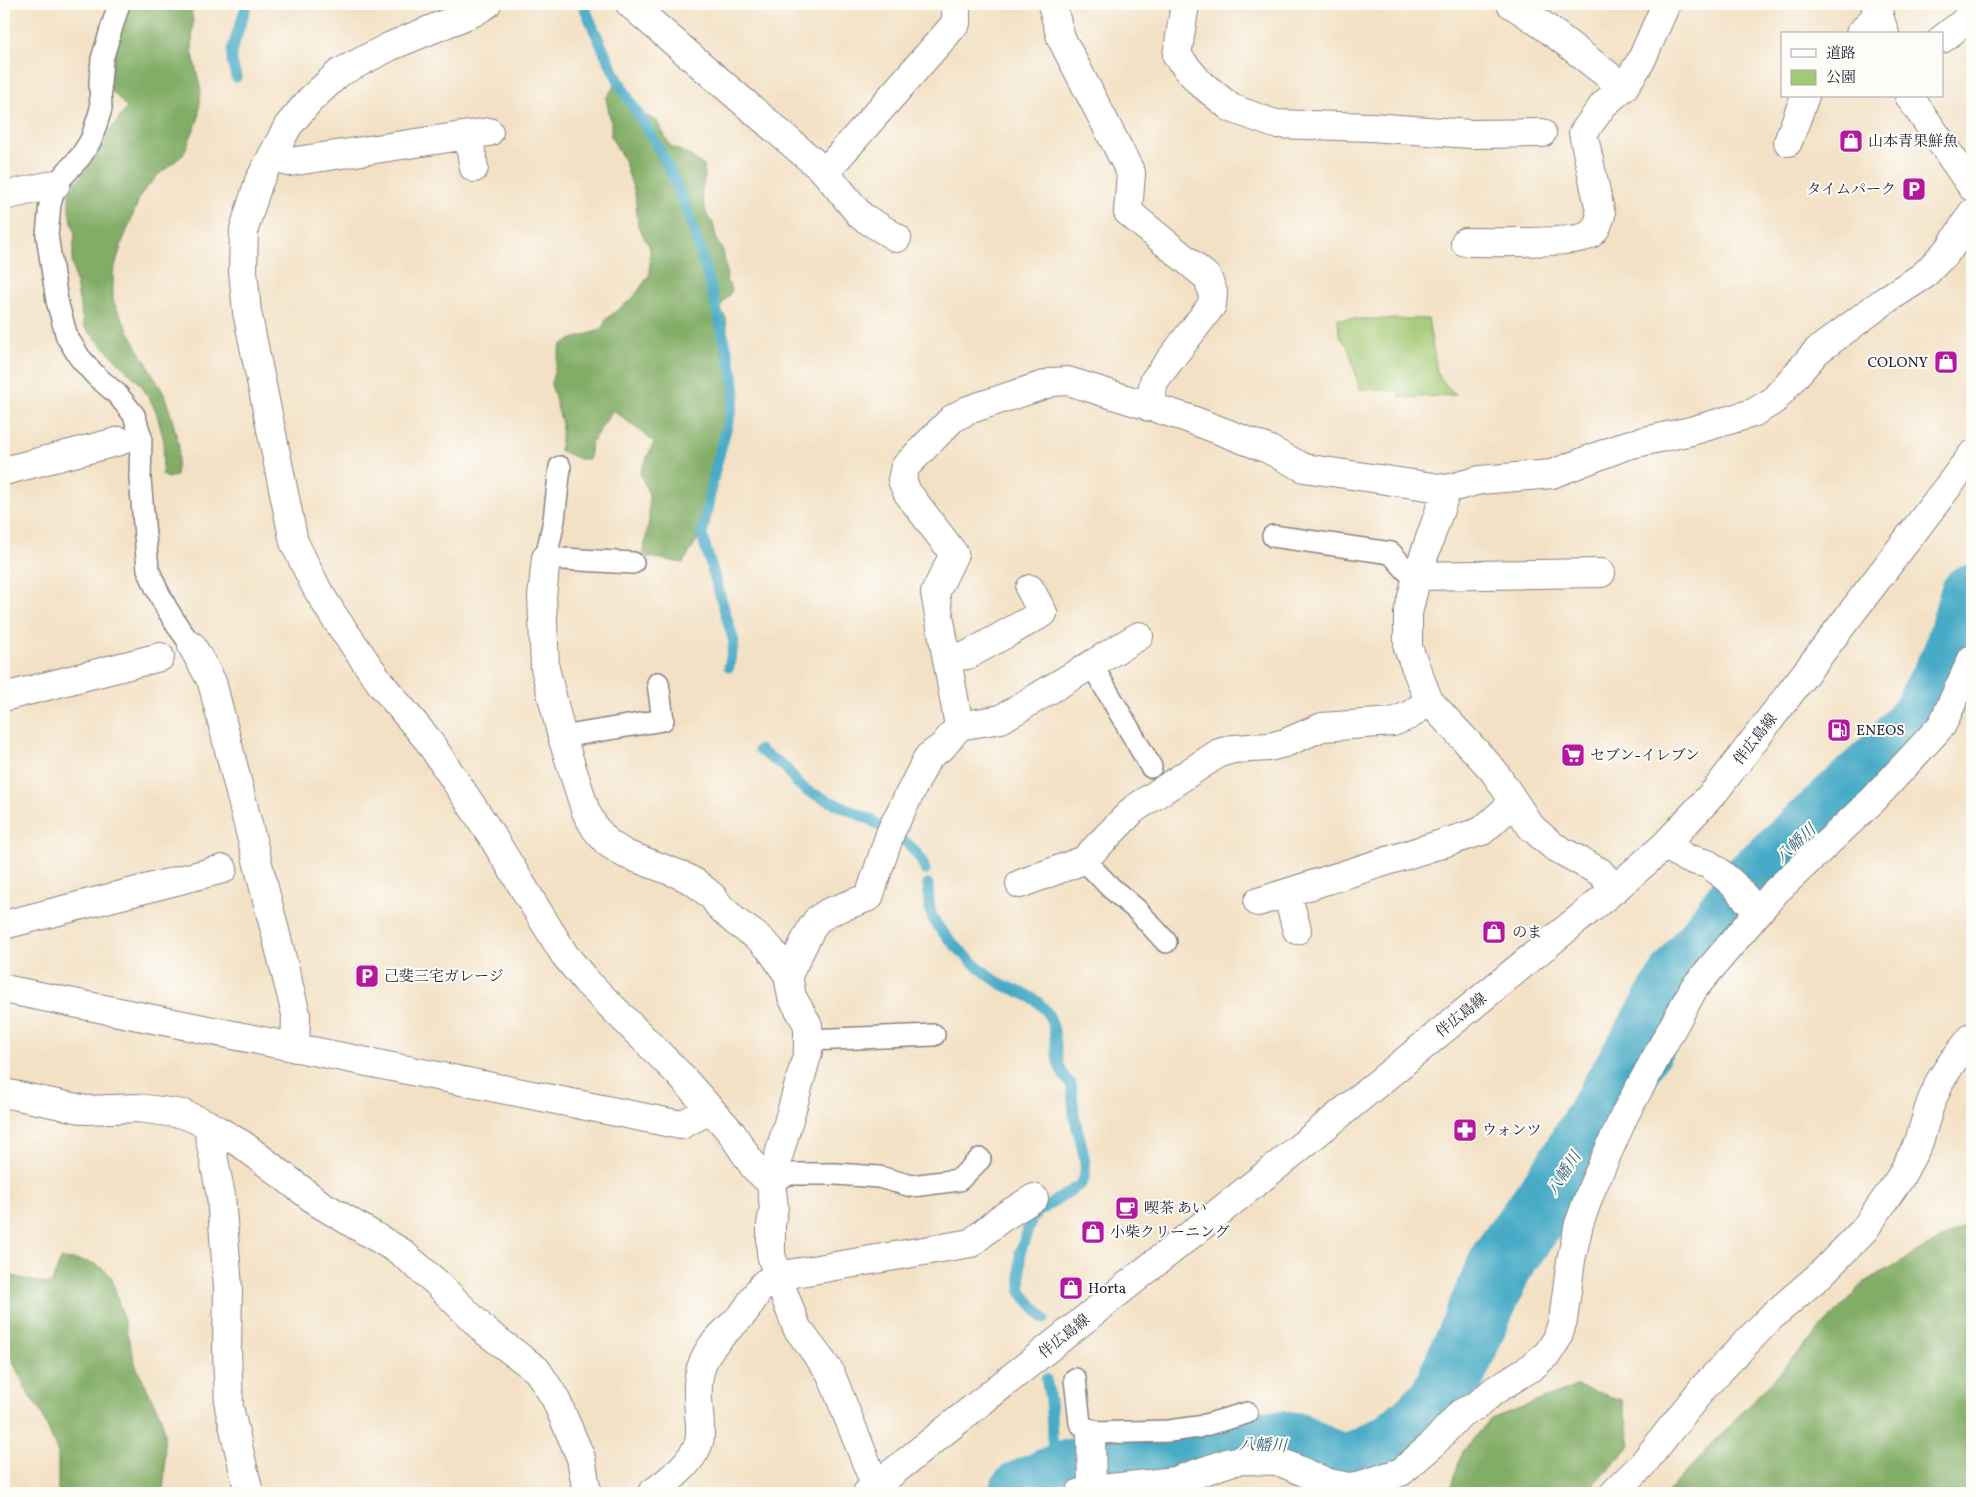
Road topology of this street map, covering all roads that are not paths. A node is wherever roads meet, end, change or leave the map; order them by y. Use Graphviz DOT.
graph roads {
  1 [pos="119,4"];
  2 [pos="487,4"];
  3 [pos="630,4"];
  4 [pos="956,4"];
  5 [pos="1052,4"];
  6 [pos="1185,4"];
  7 [pos="1511,4"];
  8 [pos="1666,4"];
  9 [pos="436,14"];
  10 [pos="1971,16"];
  11 [pos="1880,17"];
  12 [pos="1862,32"];
  13 [pos="1944,38"];
  14 [pos="1624,87"];
  15 [pos="1804,98"];
  16 [pos="1909,98"];
  17 [pos="1542,133"];
  18 [pos="1788,142"];
  19 [pos="274,152"];
  20 [pos="474,168"];
  21 [pos="824,172"];
  22 [pos="56,184"];
  23 [pos="1972,187"];
  24 [pos="4,196"];
  25 [pos="1972,213"];
  26 [pos="896,238"];
  27 [pos="1465,242"];
  28 [pos="1149,407"];
  29 [pos="120,440"];
  30 [pos="1972,455"];
  31 [pos="560,467"];
  32 [pos="4,471"];
  33 [pos="1447,489"];
  34 [pos="1273,536"];
  35 [pos="546,558"];
  36 [pos="633,563"];
  37 [pos="1601,573"];
  38 [pos="1417,576"];
  39 [pos="1030,589"];
  40 [pos="1139,636"];
  41 [pos="192,646"];
  42 [pos="160,657"];
  43 [pos="947,658"];
  44 [pos="1972,659"];
  45 [pos="1092,665"];
  46 [pos="658,683"];
  47 [pos="4,697"];
  48 [pos="1429,701"];
  49 [pos="959,726"];
  50 [pos="562,737"];
  51 [pos="1151,767"];
  52 [pos="1513,803"];
  53 [pos="1665,845"];
  54 [pos="1084,860"];
  55 [pos="222,869"];
  56 [pos="1020,884"];
  57 [pos="1616,889"];
  58 [pos="1287,893"];
  59 [pos="1258,902"];
  60 [pos="1755,909"];
  61 [pos="4,925"];
  62 [pos="1297,930"];
  63 [pos="1166,942"];
  64 [pos="788,975"];
  65 [pos="4,989"];
  66 [pos="934,1035"];
  67 [pos="1972,1037"];
  68 [pos="808,1040"];
  69 [pos="295,1048"];
  70 [pos="4,1093"];
  71 [pos="710,1110"];
  72 [pos="207,1124"];
  73 [pos="980,1159"];
  74 [pos="771,1183"];
  75 [pos="1034,1198"];
  76 [pos="776,1276"];
  77 [pos="1075,1379"];
  78 [pos="1247,1413"];
  79 [pos="1091,1442"];
  80 [pos="1088,1489"];
  81 [pos="872,1490"];
  82 [pos="249,1493"];
  83 [pos="587,1493"];
  84 [pos="652,1493"];
  85 [pos="1614,1493"];
  1 -- 22 [label="lane"];
  2 -- 9 [label="street"];
  3 -- 21 [label="street"];
  4 -- 21 [label="street"];
  5 -- 28 [label="street"];
  6 -- 17 [label="street"];
  7 -- 14 [label="street"];
  8 -- 14 [label="street"];
  9 -- 19 [label="street"];
  10 -- 13 [label="street"];
  11 -- 12 [label="street"];
  14 -- 27 [label="street"];
  15 -- 18 [label="street"];
  16 -- 23 [label="street"];
  19 -- 20 [label="street"];
  19 -- 71 [label="street"];
  21 -- 26 [label="street"];
  22 -- 24 [label="street"];
  22 -- 41 [label="lane"];
  25 -- 33 [label="street"];
  28 -- 33 [label="street"];
  28 -- 43 [label="street"];
  29 -- 32 [label="street"];
  30 -- 53 [label="street, 伴広島線"];
  31 -- 35 [label="lane"];
  33 -- 38 [label="street"];
  34 -- 38 [label="lane"];
  35 -- 36 [label="lane"];
  35 -- 50 [label="street"];
  37 -- 38 [label="street"];
  38 -- 48 [label="street"];
  39 -- 43 [label="street"];
  40 -- 45 [label="street"];
  41 -- 69 [label="street"];
  42 -- 47 [label="street"];
  43 -- 49 [label="street"];
  44 -- 60 [label="street"];
  45 -- 49 [label="street"];
  45 -- 51 [label="lane"];
  46 -- 50 [label="lane"];
  48 -- 52 [label="street"];
  48 -- 54 [label="street"];
  49 -- 64 [label="street"];
  50 -- 64 [label="street"];
  52 -- 57 [label="street"];
  52 -- 58 [label="street"];
  53 -- 57 [label="street, 伴広島線"];
  53 -- 60 [label="street"];
  54 -- 56 [label="street"];
  54 -- 63 [label="lane"];
  55 -- 61 [label="street"];
  57 -- 81 [label="street, 伴広島線"];
  58 -- 59 [label="street"];
  58 -- 62 [label="street"];
  60 -- 80 [label="street"];
  64 -- 68 [label="street"];
  65 -- 69 [label="street"];
  66 -- 68 [label="lane"];
  67 -- 85 [label="street"];
  68 -- 74 [label="street"];
  69 -- 71 [label="street"];
  70 -- 72 [label="street"];
  71 -- 74 [label="street"];
  72 -- 82 [label="street"];
  72 -- 83 [label="street"];
  73 -- 74 [label="lane"];
  74 -- 76 [label="street"];
  75 -- 76 [label="street"];
  76 -- 81 [label="street"];
  76 -- 84 [label="street"];
  77 -- 79 [label="lane"];
  78 -- 79 [label="lane"];
  79 -- 80 [label="street"];
}
